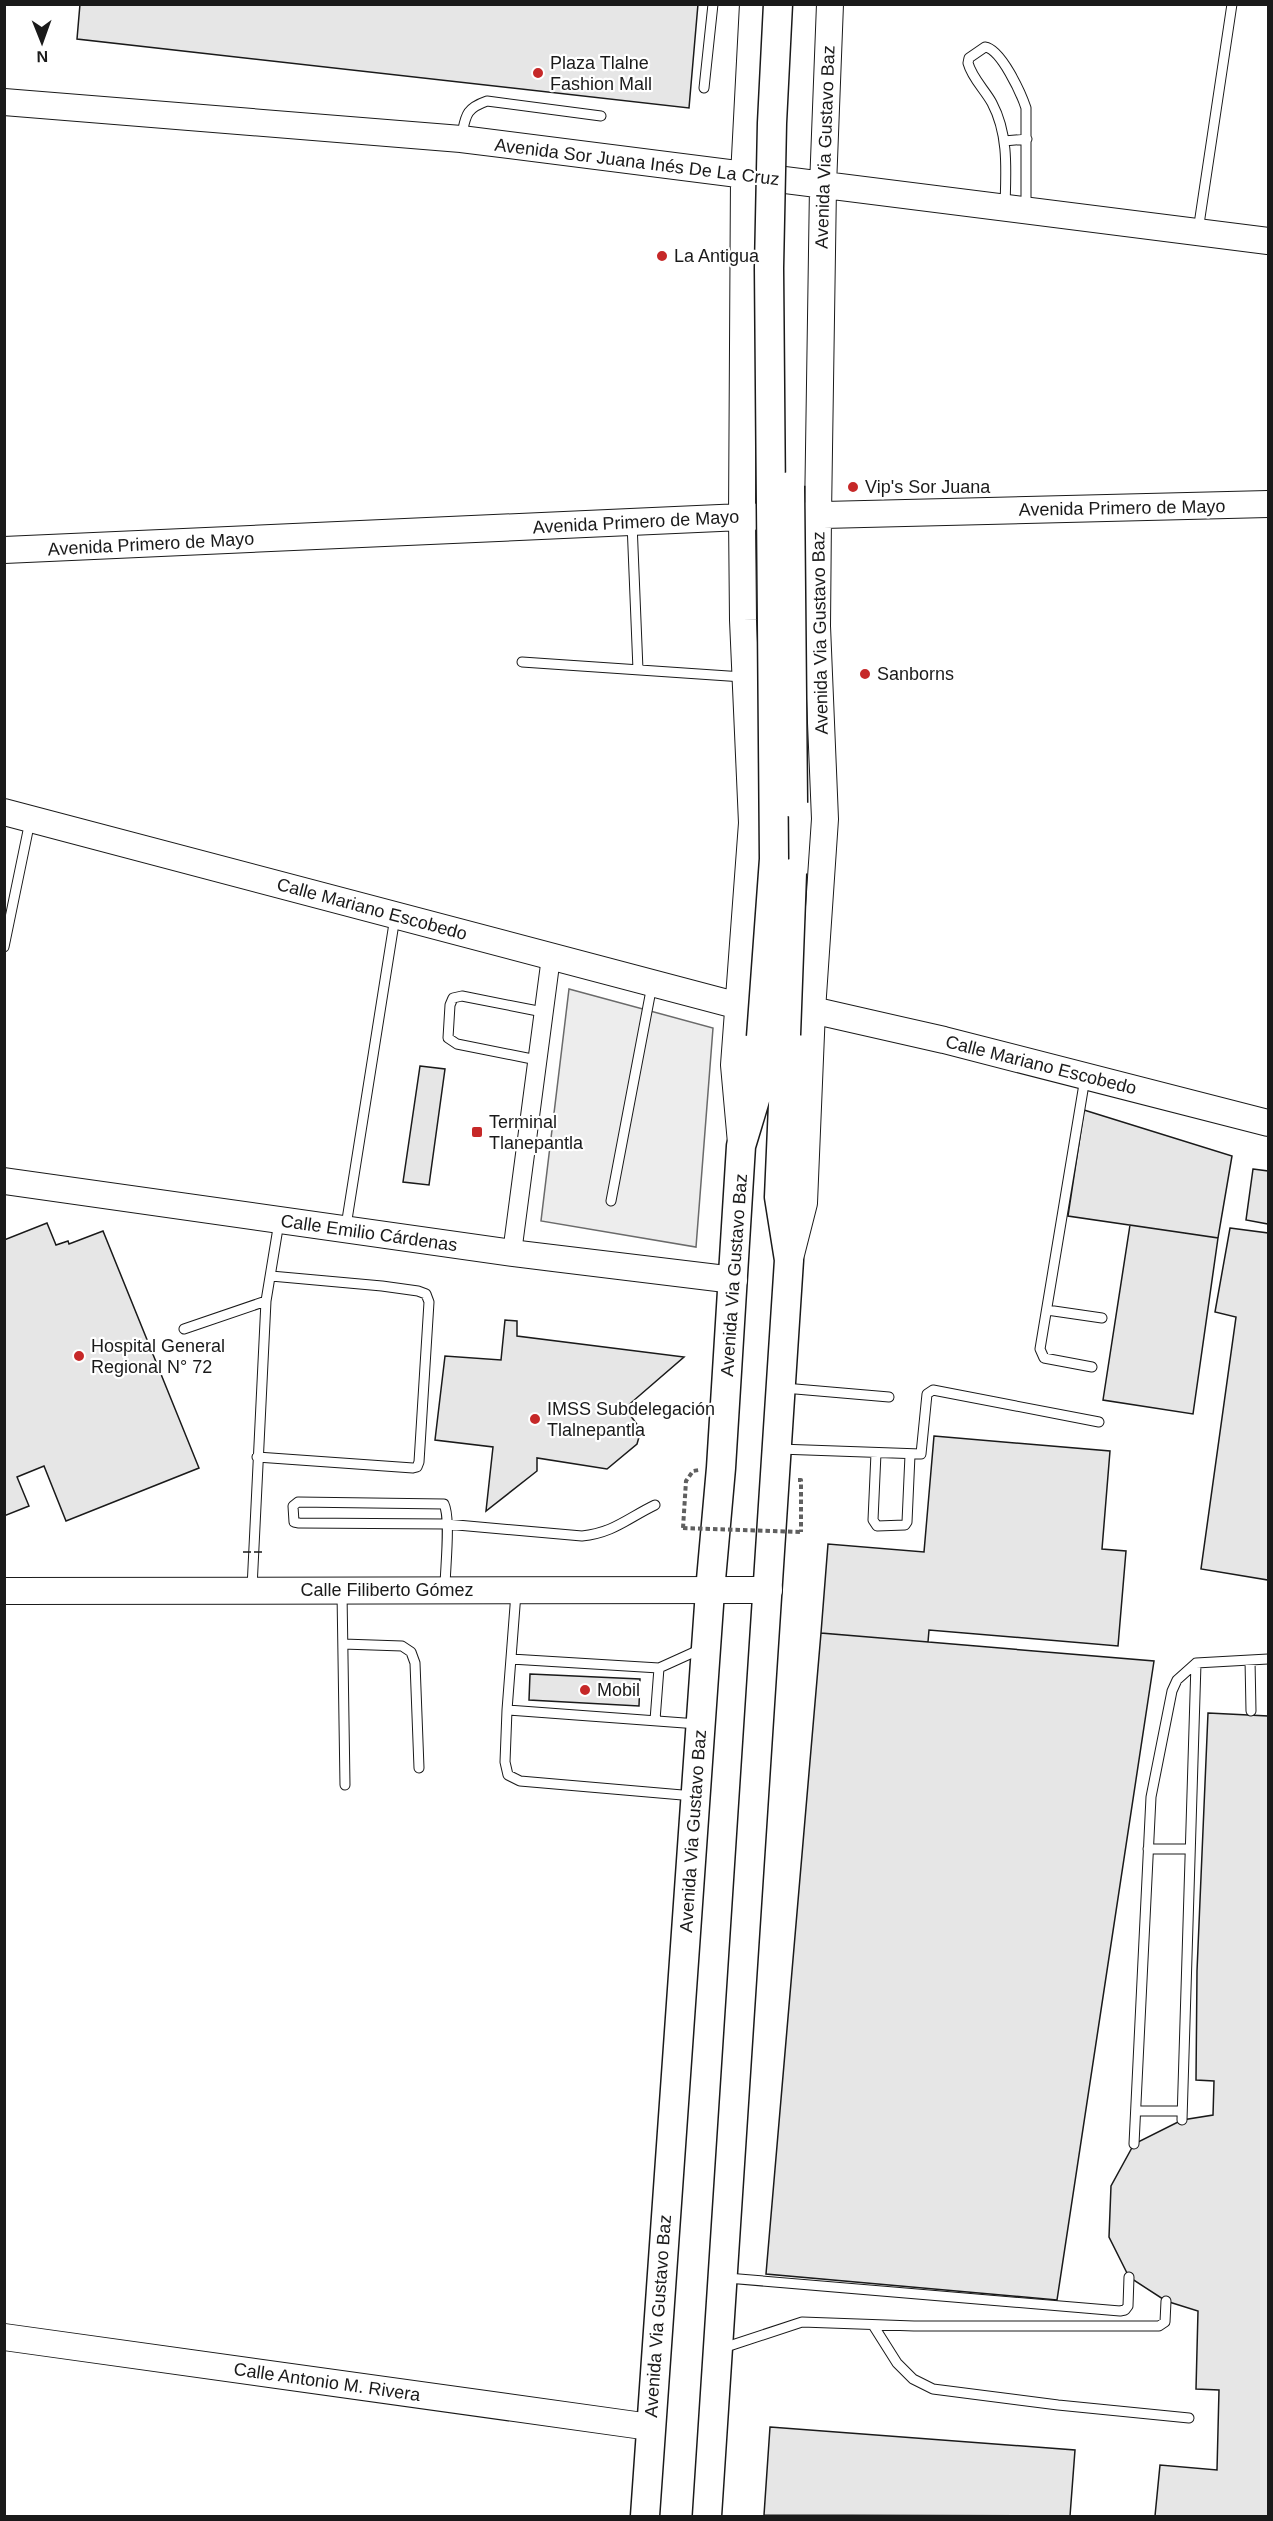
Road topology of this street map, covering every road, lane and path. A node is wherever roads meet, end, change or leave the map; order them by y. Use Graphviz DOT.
graph roads {
  1 [pos="713,4"];
  2 [pos="753,4"];
  3 [pos="778,4"];
  4 [pos="797,4"];
  5 [pos="831,4"];
  6 [pos="1232,4"];
  7 [pos="704,88"];
  8 [pos="4,102"];
  9 [pos="601,116"];
  10 [pos="461,139"];
  11 [pos="1027,140"];
  12 [pos="1004,141"];
  13 [pos="744,176"];
  14 [pos="822,186"];
  15 [pos="1015,209"];
  16 [pos="1198,231"];
  17 [pos="1269,241"];
  18 [pos="1269,504"];
  19 [pos="818,515"];
  20 [pos="742,517"];
  21 [pos="632,522"];
  22 [pos="4,550"];
  23 [pos="743,620"];
  24 [pos="818,626"];
  25 [pos="522,662"];
  26 [pos="638,670"];
  27 [pos="746,678"];
  28 [pos="4,812"];
  29 [pos="30,819"];
  30 [pos="396,915"];
  31 [pos="4,947"];
  32 [pos="551,957"];
  33 [pos="652,985"];
  34 [pos="739,1006"];
  35 [pos="812,1010"];
  36 [pos="543,1012"];
  37 [pos="773,1036"];
  38 [pos="537,1060"];
  39 [pos="1086,1076"];
  40 [pos="1269,1123"];
  41 [pos="741,1146"];
  42 [pos="4,1181"];
  43 [pos="611,1201"];
  44 [pos="280,1220"];
  45 [pos="345,1230"];
  46 [pos="512,1253"];
  47 [pos="789,1260"];
  48 [pos="271,1276"];
  49 [pos="734,1280"];
  50 [pos="266,1301"];
  51 [pos="1047,1310"];
  52 [pos="1102,1318"];
  53 [pos="184,1329"];
  54 [pos="1092,1367"];
  55 [pos="782,1388"];
  56 [pos="889,1397"];
  57 [pos="1099,1422"];
  58 [pos="778,1449"];
  59 [pos="876,1453"];
  60 [pos="910,1455"];
  61 [pos="257,1457"];
  62 [pos="801,1480"];
  63 [pos="686,1481"];
  64 [pos="655,1505"];
  65 [pos="446,1524"];
  66 [pos="252,1590"];
  67 [pos="342,1590"];
  68 [pos="444,1590"];
  69 [pos="517,1590"];
  70 [pos="770,1590"];
  71 [pos="4,1591"];
  72 [pos="710,1591"];
  73 [pos="343,1644"];
  74 [pos="706,1646"];
  75 [pos="512,1659"];
  76 [pos="1269,1659"];
  77 [pos="1250,1660"];
  78 [pos="1196,1663"];
  79 [pos="659,1668"];
  80 [pos="507,1710"];
  81 [pos="1251,1711"];
  82 [pos="655,1720"];
  83 [pos="700,1724"];
  84 [pos="419,1768"];
  85 [pos="345,1785"];
  86 [pos="695,1796"];
  87 [pos="1148,1849"];
  88 [pos="1190,1849"];
  89 [pos="1136,2111"];
  90 [pos="1134,2144"];
  91 [pos="1129,2277"];
  92 [pos="723,2278"];
  93 [pos="1166,2301"];
  94 [pos="873,2325"];
  95 [pos="4,2337"];
  96 [pos="717,2349"];
  97 [pos="1189,2418"];
  98 [pos="650,2427"];
  99 [pos="645,2517"];
  100 [pos="707,2517"];
  1 -- 7 [label="lane"];
  2 -- 13 [label="street, Avenida Via Gustavo Baz"];
  3 -- 37 [label="main road, Avenida Via Gustavo Baz, bridge"];
  4 -- 37 [label="main road, Avenida Via Gustavo Baz, bridge"];
  5 -- 14 [label="street, Avenida Via Gustavo Baz"];
  6 -- 16 [label="lane"];
  8 -- 10 [label="street, Avenida Sor Juana Inés De La Cruz"];
  9 -- 10 [label="lane"];
  10 -- 13 [label="street, Avenida Sor Juana Inés De La Cruz"];
  11 -- 12 [label="lane"];
  11 -- 12 [label="lane"];
  11 -- 15 [label="lane"];
  12 -- 15 [label="lane"];
  13 -- 14 [label="street, Avenida Sor Juana Inés De La Cruz"];
  13 -- 20 [label="street, Avenida Via Gustavo Baz"];
  14 -- 15 [label="street, Avenida Sor Juana Inés De La Cruz"];
  14 -- 19 [label="street, Avenida Via Gustavo Baz"];
  15 -- 16 [label="street, Avenida Sor Juana Inés De La Cruz"];
  16 -- 17 [label="street, Avenida Sor Juana Inés De La Cruz"];
  18 -- 19 [label="street, Avenida Primero de Mayo"];
  19 -- 20 [label="street, Avenida Primero de Mayo"];
  19 -- 24 [label="street, Avenida Via Gustavo Baz"];
  20 -- 21 [label="street, Avenida Primero de Mayo"];
  20 -- 23 [label="street, Avenida Via Gustavo Baz"];
  21 -- 22 [label="street, Avenida Primero de Mayo"];
  21 -- 26 [label="lane"];
  23 -- 24 [label="street"];
  23 -- 27 [label="street, Avenida Via Gustavo Baz"];
  24 -- 35 [label="street, Avenida Via Gustavo Baz"];
  25 -- 26 [label="lane"];
  26 -- 27 [label="lane"];
  27 -- 34 [label="street, Avenida Via Gustavo Baz"];
  28 -- 29 [label="street, Calle Mariano Escobedo"];
  29 -- 30 [label="street, Calle Mariano Escobedo"];
  29 -- 31 [label="lane"];
  30 -- 32 [label="street, Calle Mariano Escobedo"];
  30 -- 45 [label="lane"];
  32 -- 33 [label="street, Calle Mariano Escobedo"];
  32 -- 36 [label="street"];
  33 -- 34 [label="street, Calle Mariano Escobedo"];
  33 -- 43 [label="lane"];
  34 -- 41 [label="street, Avenida Via Gustavo Baz"];
  35 -- 39 [label="street, Calle Mariano Escobedo"];
  35 -- 47 [label="street, Avenida Via Gustavo Baz"];
  36 -- 38 [label="street"];
  36 -- 38 [label="lane"];
  37 -- 41 [label="main road, Avenida Via Gustavo Baz"];
  37 -- 47 [label="main road, Avenida Via Gustavo Baz"];
  38 -- 46 [label="street"];
  39 -- 40 [label="street, Calle Mariano Escobedo"];
  39 -- 51 [label="lane"];
  41 -- 49 [label="main road, Avenida Via Gustavo Baz"];
  42 -- 44 [label="street, Calle Emilio Cárdenas"];
  44 -- 45 [label="street, Calle Emilio Cárdenas"];
  44 -- 48 [label="lane"];
  45 -- 46 [label="street, Calle Emilio Cárdenas"];
  46 -- 49 [label="street, Calle Emilio Cárdenas"];
  47 -- 55 [label="main road, Avenida Via Gustavo Baz"];
  48 -- 50 [label="lane"];
  48 -- 61 [label="lane"];
  49 -- 72 [label="main road, Avenida Via Gustavo Baz"];
  50 -- 53 [label="lane"];
  50 -- 61 [label="lane"];
  51 -- 52 [label="lane"];
  51 -- 54 [label="lane"];
  55 -- 56 [label="lane"];
  55 -- 58 [label="main road, Avenida Via Gustavo Baz"];
  57 -- 60 [label="lane"];
  58 -- 59 [label="lane"];
  58 -- 70 [label="main road, Avenida Via Gustavo Baz"];
  59 -- 60 [label="lane"];
  59 -- 60 [label="lane"];
  61 -- 66 [label="lane"];
  62 -- 63 [label="path, bridge"];
  64 -- 65 [label="lane"];
  65 -- 65 [label="lane"];
  65 -- 68 [label="lane"];
  66 -- 67 [label="street, Calle Filiberto Gómez"];
  66 -- 71 [label="street, Calle Filiberto Gómez"];
  67 -- 68 [label="street, Calle Filiberto Gómez"];
  67 -- 73 [label="lane"];
  68 -- 69 [label="street, Calle Filiberto Gómez"];
  69 -- 72 [label="street, Calle Filiberto Gómez"];
  69 -- 75 [label="lane"];
  70 -- 72 [label="street, Calle Filiberto Gómez"];
  70 -- 92 [label="main road, Avenida Via Gustavo Baz"];
  72 -- 74 [label="main road, Avenida Via Gustavo Baz"];
  73 -- 84 [label="lane"];
  73 -- 85 [label="lane"];
  74 -- 79 [label="lane"];
  74 -- 83 [label="main road, Avenida Via Gustavo Baz"];
  75 -- 79 [label="lane"];
  75 -- 80 [label="lane"];
  76 -- 77 [label="lane"];
  77 -- 78 [label="lane"];
  77 -- 81 [label="lane"];
  78 -- 87 [label="lane"];
  78 -- 88 [label="lane"];
  79 -- 82 [label="lane"];
  80 -- 82 [label="lane"];
  80 -- 86 [label="lane"];
  82 -- 83 [label="lane"];
  83 -- 86 [label="main road, Avenida Via Gustavo Baz"];
  86 -- 98 [label="main road, Avenida Via Gustavo Baz"];
  87 -- 88 [label="lane"];
  87 -- 89 [label="lane"];
  88 -- 89 [label="lane"];
  89 -- 90 [label="lane"];
  91 -- 92 [label="lane"];
  92 -- 96 [label="main road, Avenida Via Gustavo Baz"];
  93 -- 94 [label="lane"];
  94 -- 96 [label="lane"];
  94 -- 97 [label="lane"];
  95 -- 98 [label="street, Calle Antonio M. Rivera"];
  96 -- 100 [label="main road, Avenida Via Gustavo Baz"];
  98 -- 99 [label="main road, Avenida Via Gustavo Baz"];
}
